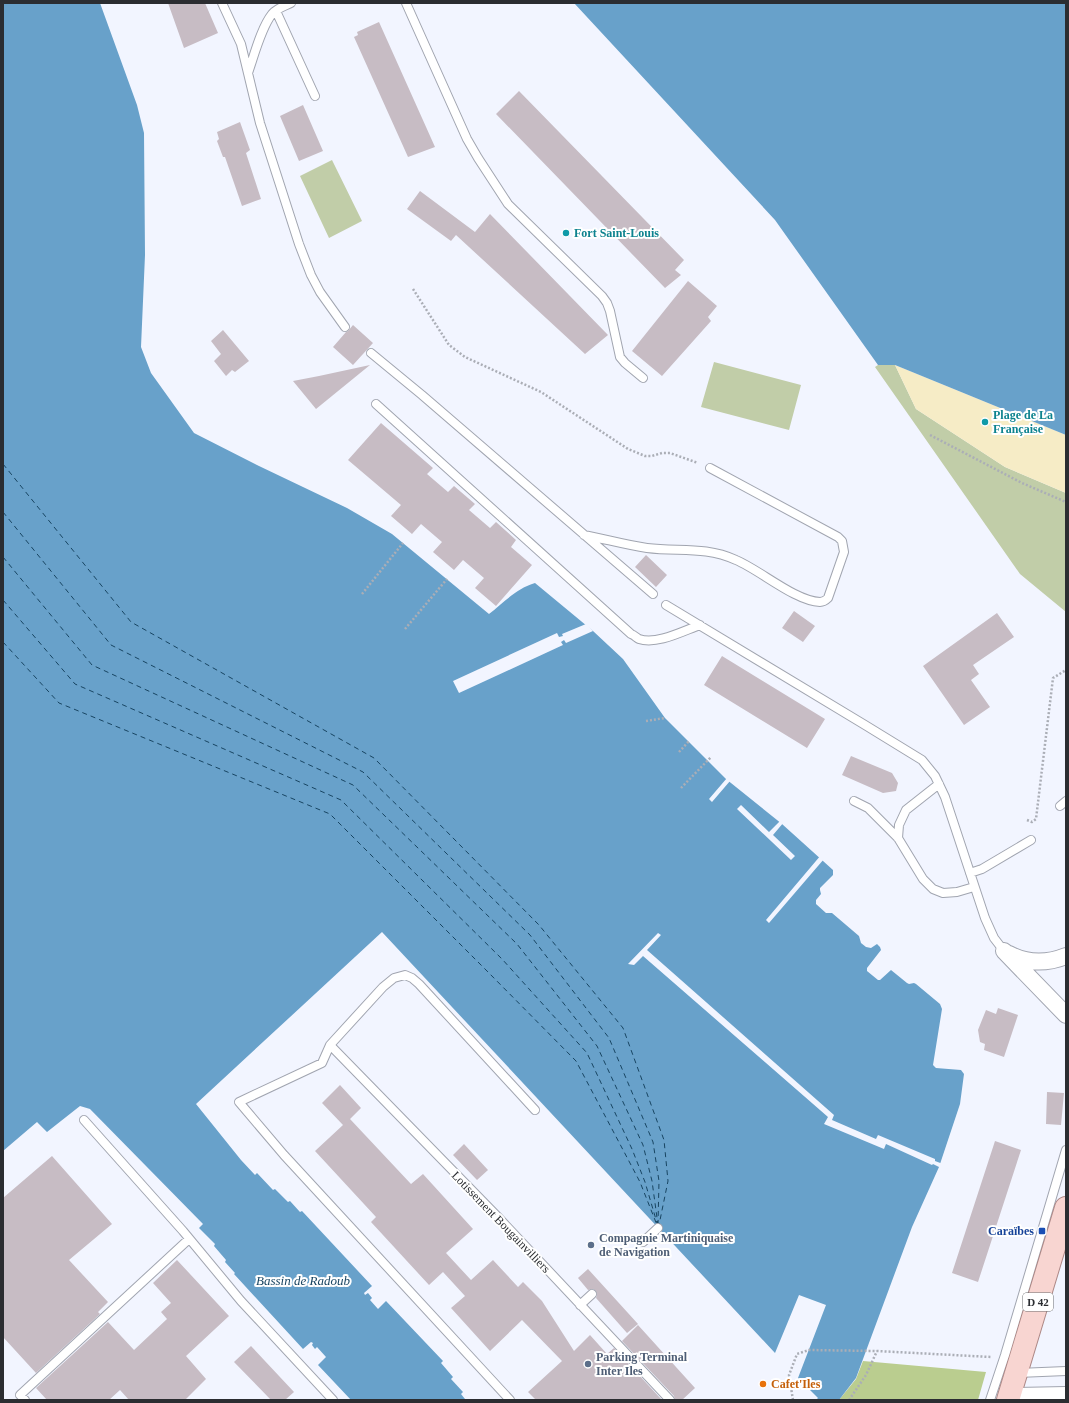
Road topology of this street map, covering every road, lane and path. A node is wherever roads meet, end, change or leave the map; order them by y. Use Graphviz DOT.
graph roads {
  1 [pos="222,3"];
  2 [pos="291,3"];
  3 [pos="406,3"];
  4 [pos="276,11"];
  5 [pos="248,73"];
  6 [pos="315,96"];
  7 [pos="413,289"];
  8 [pos="345,327"];
  9 [pos="371,353"];
  10 [pos="644,378"];
  11 [pos="376,404"];
  12 [pos="930,435"];
  13 [pos="710,468"];
  14 [pos="1066,502"];
  15 [pos="584,535"];
  16 [pos="404,543"];
  17 [pos="447,579"];
  18 [pos="362,594"];
  19 [pos="653,594"];
  20 [pos="666,605"];
  21 [pos="700,625"];
  22 [pos="405,629"];
  23 [pos="1066,670"];
  24 [pos="665,718"];
  25 [pos="646,721"];
  26 [pos="689,741"];
  27 [pos="679,752"];
  28 [pos="711,757"];
  29 [pos="939,784"];
  30 [pos="680,788"];
  31 [pos="854,800"];
  32 [pos="1027,820"];
  33 [pos="898,838"];
  34 [pos="1032,840"];
  35 [pos="970,873"];
  36 [pos="974,887"];
  37 [pos="1004,951"];
  38 [pos="1066,956"];
  39 [pos="1066,1015"];
  40 [pos="330,1045"];
  41 [pos="535,1110"];
  42 [pos="84,1120"];
  43 [pos="1066,1150"];
  44 [pos="1066,1208"];
  45 [pos="658,1228"];
  46 [pos="189,1239"];
  47 [pos="643,1242"];
  48 [pos="592,1294"];
  49 [pos="580,1305"];
  50 [pos="877,1351"];
  51 [pos="995,1356"];
  52 [pos="1065,1369"];
  53 [pos="1016,1373"];
  54 [pos="1066,1395"];
  55 [pos="1002,1398"];
  56 [pos="25,1400"];
  57 [pos="332,1400"];
  58 [pos="510,1400"];
  59 [pos="670,1400"];
  60 [pos="793,1400"];
  61 [pos="849,1400"];
  1 -- 5 [label="lane"];
  2 -- 4 [label="lane"];
  3 -- 10 [label="lane"];
  4 -- 5 [label="lane"];
  4 -- 6 [label="lane"];
  5 -- 8 [label="lane"];
  7 -- 13 [label="path"];
  9 -- 15 [label="lane"];
  11 -- 21 [label="lane"];
  12 -- 14 [label="path"];
  13 -- 15 [label="lane"];
  15 -- 19 [label="lane"];
  16 -- 18 [label="path"];
  17 -- 22 [label="path"];
  20 -- 21 [label="lane"];
  21 -- 29 [label="lane"];
  23 -- 32 [label="path"];
  24 -- 25 [label="path"];
  26 -- 27 [label="path"];
  28 -- 30 [label="path"];
  29 -- 33 [label="lane"];
  29 -- 35 [label="lane"];
  31 -- 33 [label="lane"];
  33 -- 36 [label="lane"];
  34 -- 35 [label="lane"];
  35 -- 36 [label="lane"];
  36 -- 37 [label="lane"];
  37 -- 38 [label="street"];
  37 -- 39 [label="street"];
  40 -- 41 [label="lane"];
  40 -- 49 [label="lane, Lotissement Bougainvilliers"];
  40 -- 58 [label="lane"];
  42 -- 46 [label="lane"];
  43 -- 55 [label="lane"];
  44 -- 53 [label="main road, D 42"];
  45 -- 47 [label="lane"];
  46 -- 56 [label="lane"];
  46 -- 57 [label="lane"];
  48 -- 49 [label="lane"];
  49 -- 59 [label="lane, Lotissement Bougainvilliers"];
  50 -- 51 [label="path"];
  50 -- 60 [label="path"];
  50 -- 61 [label="path"];
  52 -- 53 [label="lane"];
  53 -- 55 [label="main road, D 42"];
  54 -- 55 [label="street"];
}
